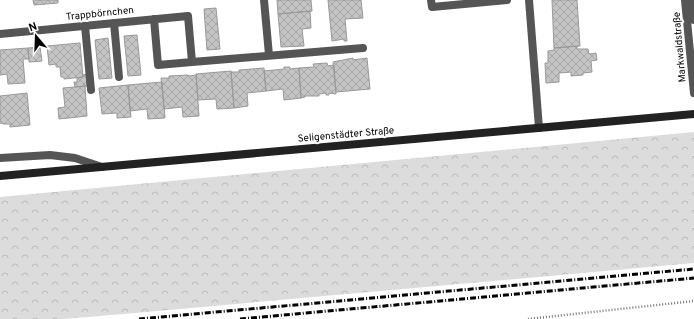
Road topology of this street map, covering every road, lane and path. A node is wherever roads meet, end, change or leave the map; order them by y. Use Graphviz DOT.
graph roads {
  1 [pos="431,0"];
  2 [pos="506,0"];
  3 [pos="529,0"];
  4 [pos="685,0"];
  5 [pos="690,0"];
  6 [pos="264,2"];
  7 [pos="154,19"];
  8 [pos="694,20"];
  9 [pos="114,23"];
  10 [pos="85,26"];
  11 [pos="0,34"];
  12 [pos="363,48"];
  13 [pos="269,55"];
  14 [pos="192,62"];
  15 [pos="119,77"];
  16 [pos="91,90"];
  17 [pos="694,93"];
  18 [pos="694,114"];
  19 [pos="539,128"];
  20 [pos="0,158"];
  21 [pos="102,166"];
  22 [pos="0,176"];
  23 [pos="694,301"];
  24 [pos="528,319"];
  1 -- 2 [label="street"];
  3 -- 19 [label="street"];
  4 -- 17 [label="street, Markwaldstraße"];
  5 -- 8 [label="street"];
  6 -- 13 [label="street"];
  7 -- 9 [label="street, Trappbörnchen"];
  7 -- 14 [label="street, Trappbörnchen"];
  7 -- 14 [label="street"];
  9 -- 10 [label="street, Trappbörnchen"];
  9 -- 15 [label="street"];
  10 -- 11 [label="street, Trappbörnchen"];
  10 -- 16 [label="street"];
  12 -- 13 [label="street"];
  13 -- 14 [label="street"];
  18 -- 19 [label="street, Seligenstädter Straße"];
  19 -- 21 [label="street, Seligenstädter Straße"];
  20 -- 21 [label="street"];
  21 -- 22 [label="street, Seligenstädter Straße"];
  23 -- 24 [label="path"];
}
